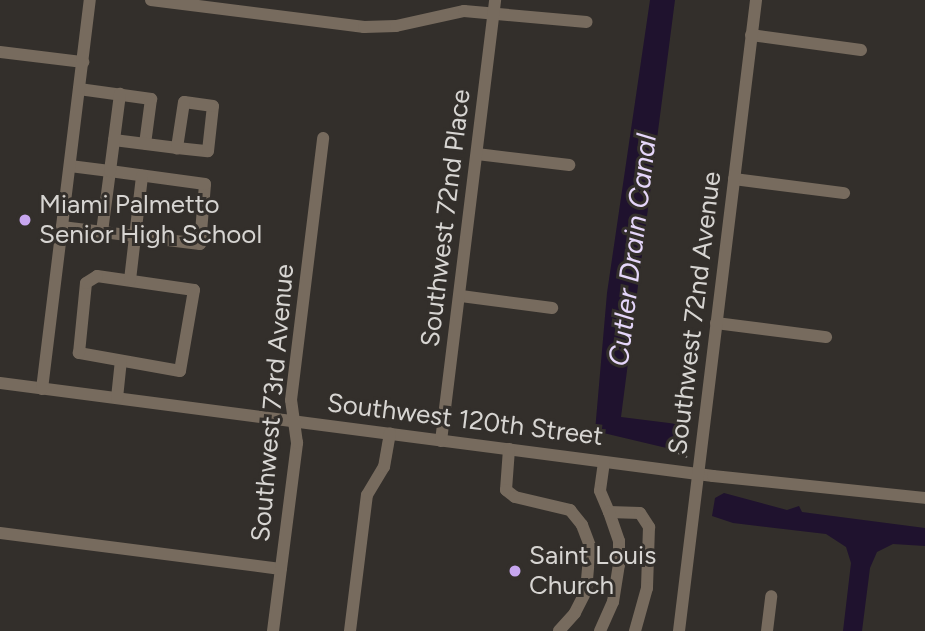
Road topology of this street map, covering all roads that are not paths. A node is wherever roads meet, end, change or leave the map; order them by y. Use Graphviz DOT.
graph roads {
  1 [pos="90,0"];
  2 [pos="151,0"];
  3 [pos="756,0"];
  4 [pos="494,6"];
  5 [pos="587,22"];
  6 [pos="751,35"];
  7 [pos="861,50"];
  8 [pos="0,52"];
  9 [pos="83,62"];
  10 [pos="79,89"];
  11 [pos="120,94"];
  12 [pos="323,138"];
  13 [pos="114,140"];
  14 [pos="145,144"];
  15 [pos="177,148"];
  16 [pos="477,154"];
  17 [pos="569,165"];
  18 [pos="70,166"];
  19 [pos="110,171"];
  20 [pos="142,176"];
  21 [pos="734,179"];
  22 [pos="844,193"];
  23 [pos="62,227"];
  24 [pos="103,232"];
  25 [pos="135,236"];
  26 [pos="130,280"];
  27 [pos="461,296"];
  28 [pos="552,308"];
  29 [pos="716,323"];
  30 [pos="826,337"];
  31 [pos="121,362"];
  32 [pos="0,383"];
  33 [pos="43,389"];
  34 [pos="117,398"];
  35 [pos="293,421"];
  36 [pos="390,434"];
  37 [pos="441,441"];
  38 [pos="509,449"];
  39 [pos="604,461"];
  40 [pos="698,474"];
  41 [pos="925,498"];
  42 [pos="609,512"];
  43 [pos="0,533"];
  44 [pos="281,569"];
  45 [pos="771,596"];
  46 [pos="273,631"];
  47 [pos="351,631"];
  48 [pos="559,631"];
  49 [pos="600,631"];
  50 [pos="635,631"];
  51 [pos="678,631"];
  52 [pos="767,631"];
  1 -- 9 [label="street"];
  2 -- 4 [label="street"];
  3 -- 6 [label="street, Southwest 72nd Avenue"];
  4 -- 5 [label="street"];
  4 -- 16 [label="street, Southwest 72nd Place"];
  6 -- 7 [label="street"];
  6 -- 21 [label="street, Southwest 72nd Avenue"];
  8 -- 9 [label="street"];
  9 -- 10 [label="street"];
  10 -- 11 [label="street"];
  10 -- 18 [label="street"];
  11 -- 13 [label="street"];
  11 -- 14 [label="street"];
  12 -- 35 [label="street, Southwest 73rd Avenue"];
  13 -- 14 [label="street"];
  13 -- 19 [label="street"];
  14 -- 15 [label="street"];
  16 -- 17 [label="street"];
  16 -- 27 [label="street, Southwest 72nd Place"];
  18 -- 19 [label="street"];
  18 -- 23 [label="street"];
  19 -- 20 [label="street"];
  19 -- 24 [label="street"];
  20 -- 25 [label="street"];
  20 -- 25 [label="street"];
  21 -- 22 [label="street"];
  21 -- 29 [label="street, Southwest 72nd Avenue"];
  23 -- 24 [label="street"];
  23 -- 33 [label="street"];
  24 -- 25 [label="street"];
  25 -- 26 [label="street"];
  26 -- 31 [label="street"];
  26 -- 31 [label="street"];
  27 -- 28 [label="street"];
  27 -- 37 [label="street, Southwest 72nd Place"];
  29 -- 30 [label="street"];
  29 -- 40 [label="street, Southwest 72nd Avenue"];
  31 -- 34 [label="street"];
  32 -- 33 [label="street, Southwest 120th Street"];
  33 -- 34 [label="street, Southwest 120th Street"];
  34 -- 35 [label="street, Southwest 120th Street"];
  35 -- 36 [label="street, Southwest 120th Street"];
  35 -- 44 [label="street, Southwest 73rd Avenue"];
  36 -- 37 [label="street, Southwest 120th Street"];
  36 -- 47 [label="street"];
  37 -- 38 [label="street, Southwest 120th Street"];
  38 -- 39 [label="street, Southwest 120th Street"];
  38 -- 48 [label="street"];
  39 -- 40 [label="street, Southwest 120th Street"];
  39 -- 42 [label="street"];
  40 -- 41 [label="street, Southwest 120th Street"];
  40 -- 51 [label="street, Southwest 72nd Avenue"];
  42 -- 49 [label="street"];
  42 -- 50 [label="street"];
  43 -- 44 [label="street"];
  44 -- 46 [label="street, Southwest 73rd Avenue"];
  45 -- 52 [label="street"];
}
